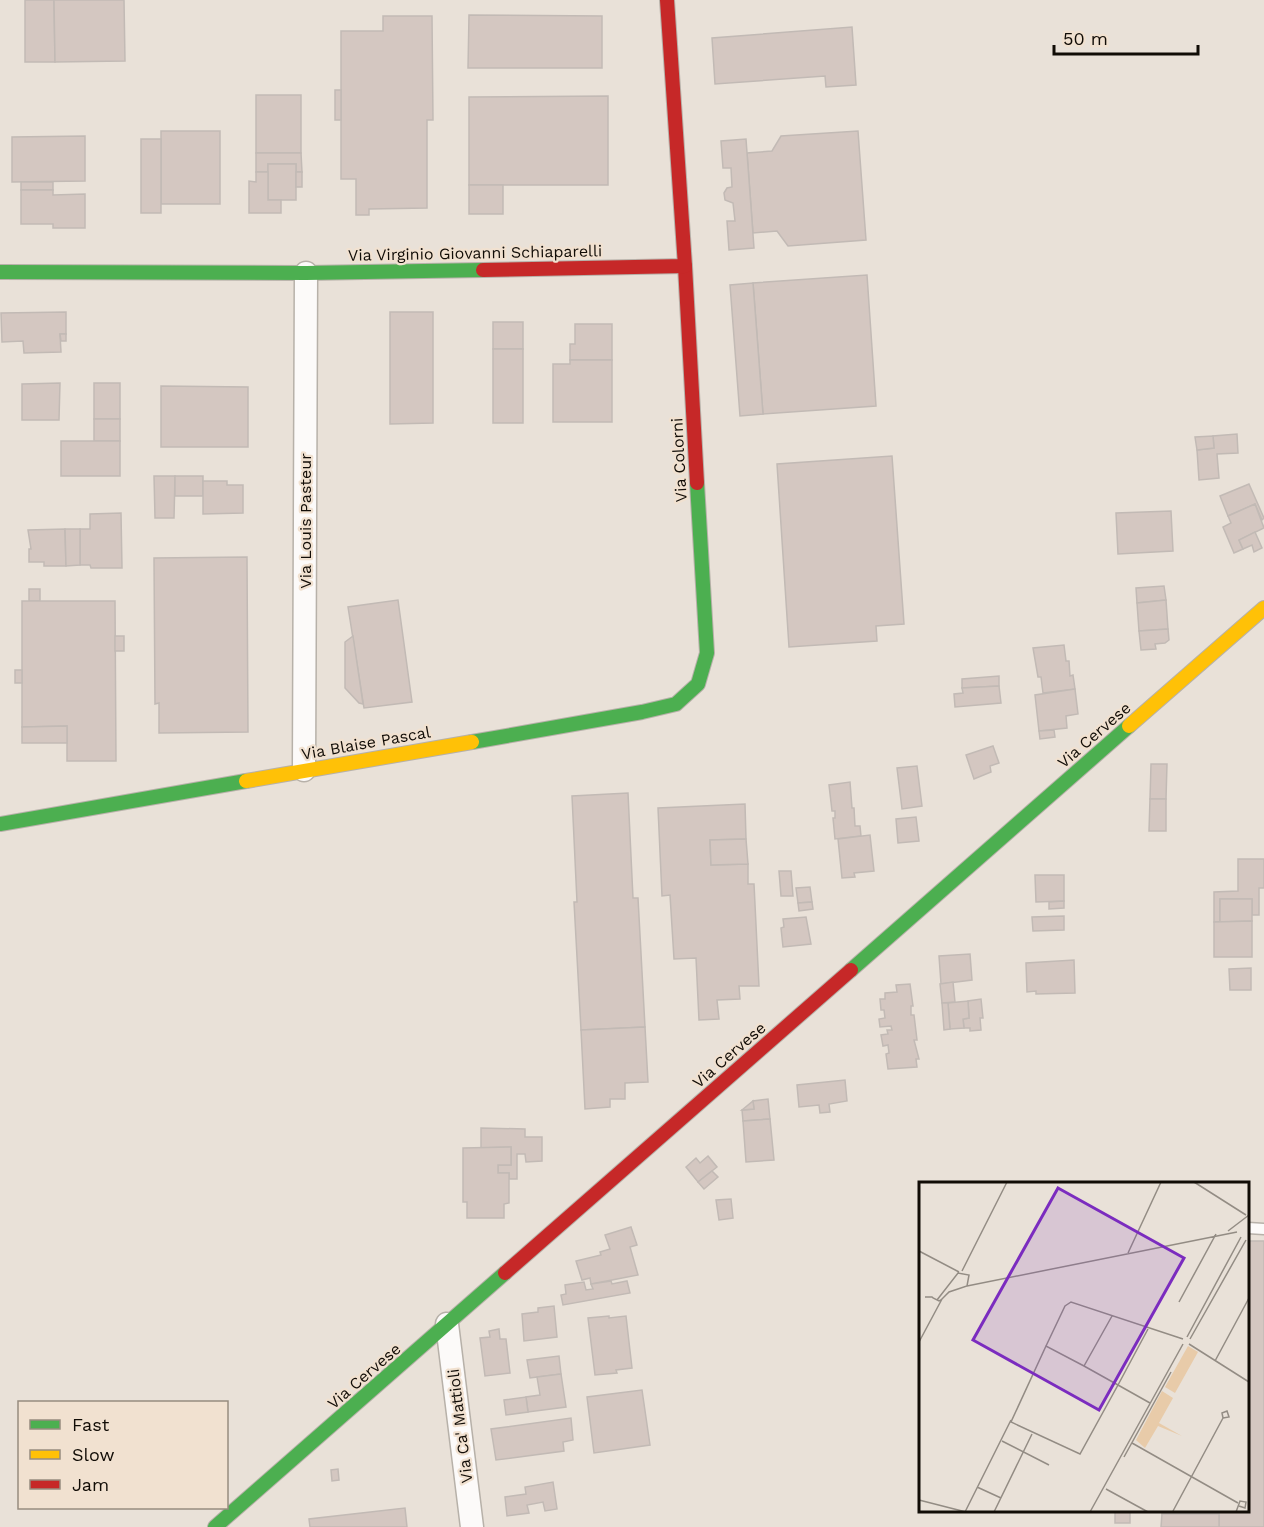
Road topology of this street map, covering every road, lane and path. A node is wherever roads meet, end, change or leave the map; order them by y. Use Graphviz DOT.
graph roads {
  1 [pos="667,0"];
  2 [pos="685,266"];
  3 [pos="0,272"];
  4 [pos="306,273"];
  5 [pos="1264,608"];
  6 [pos="706,653"];
  7 [pos="304,770"];
  8 [pos="0,824"];
  9 [pos="1249,1228"];
  10 [pos="1264,1229"];
  11 [pos="447,1324"];
  12 [pos="215,1527"];
  13 [pos="472,1527"];
  1 -- 2 [label="street"];
  2 -- 4 [label="street, Via Virginio Giovanni Schiaparelli"];
  2 -- 6 [label="street, Via Colorni"];
  3 -- 4 [label="street, Via Virginio Giovanni Schiaparelli"];
  4 -- 7 [label="street, Via Louis Pasteur"];
  5 -- 11 [label="street, Via Cervese"];
  6 -- 7 [label="street, Via Blaise Pascal"];
  7 -- 8 [label="street, Via Blaise Pascal"];
  9 -- 10 [label="lane"];
  11 -- 12 [label="street, Via Cervese"];
  11 -- 13 [label="street, Via Ca' Mattioli"];
}
